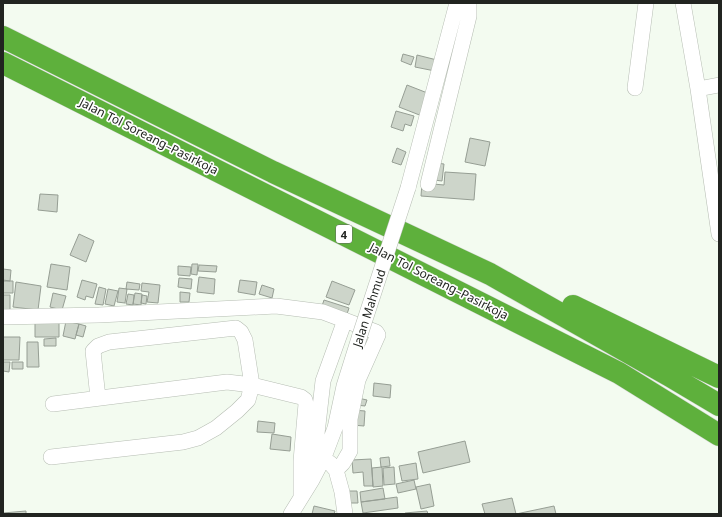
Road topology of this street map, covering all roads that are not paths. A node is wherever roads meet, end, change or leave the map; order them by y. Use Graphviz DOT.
graph roads {
  1 [pos="457,3"];
  2 [pos="469,3"];
  3 [pos="646,3"];
  4 [pos="683,3"];
  5 [pos="3,37"];
  6 [pos="3,63"];
  7 [pos="719,85"];
  8 [pos="635,88"];
  9 [pos="698,89"];
  10 [pos="428,184"];
  11 [pos="719,234"];
  12 [pos="490,274"];
  13 [pos="3,317"];
  14 [pos="345,320"];
  15 [pos="719,377"];
  16 [pos="252,385"];
  17 [pos="98,398"];
  18 [pos="52,404"];
  19 [pos="719,405"];
  20 [pos="681,411"];
  21 [pos="719,435"];
  22 [pos="719,441"];
  23 [pos="51,457"];
  24 [pos="324,457"];
  25 [pos="336,470"];
  26 [pos="312,480"];
  27 [pos="301,497"];
  28 [pos="291,514"];
  29 [pos="345,514"];
  1 -- 24 [label="street, Jalan Mahmud, bridge"];
  2 -- 10 [label="street"];
  3 -- 8 [label="street"];
  4 -- 9 [label="street"];
  5 -- 12 [label="highway, Jalan Tol Soreang–Pasirkoja / 4"];
  6 -- 20 [label="highway, Jalan Tol Soreang–Pasirkoja / 4"];
  7 -- 9 [label="street"];
  9 -- 11 [label="street"];
  12 -- 15 [label="highway"];
  12 -- 19 [label="highway, Jalan Tol Soreang–Pasirkoja / 4"];
  13 -- 14 [label="street"];
  14 -- 25 [label="street"];
  14 -- 26 [label="street"];
  16 -- 17 [label="street"];
  16 -- 17 [label="street"];
  16 -- 23 [label="street"];
  16 -- 27 [label="street"];
  17 -- 18 [label="street"];
  20 -- 21 [label="highway, Jalan Tol Soreang–Pasirkoja / 4"];
  20 -- 22 [label="highway"];
  24 -- 25 [label="street"];
  24 -- 26 [label="street, Jalan Mahmud"];
  25 -- 29 [label="street"];
  26 -- 27 [label="street, Jalan Mahmud"];
  27 -- 28 [label="street, Jalan Mahmud"];
}
